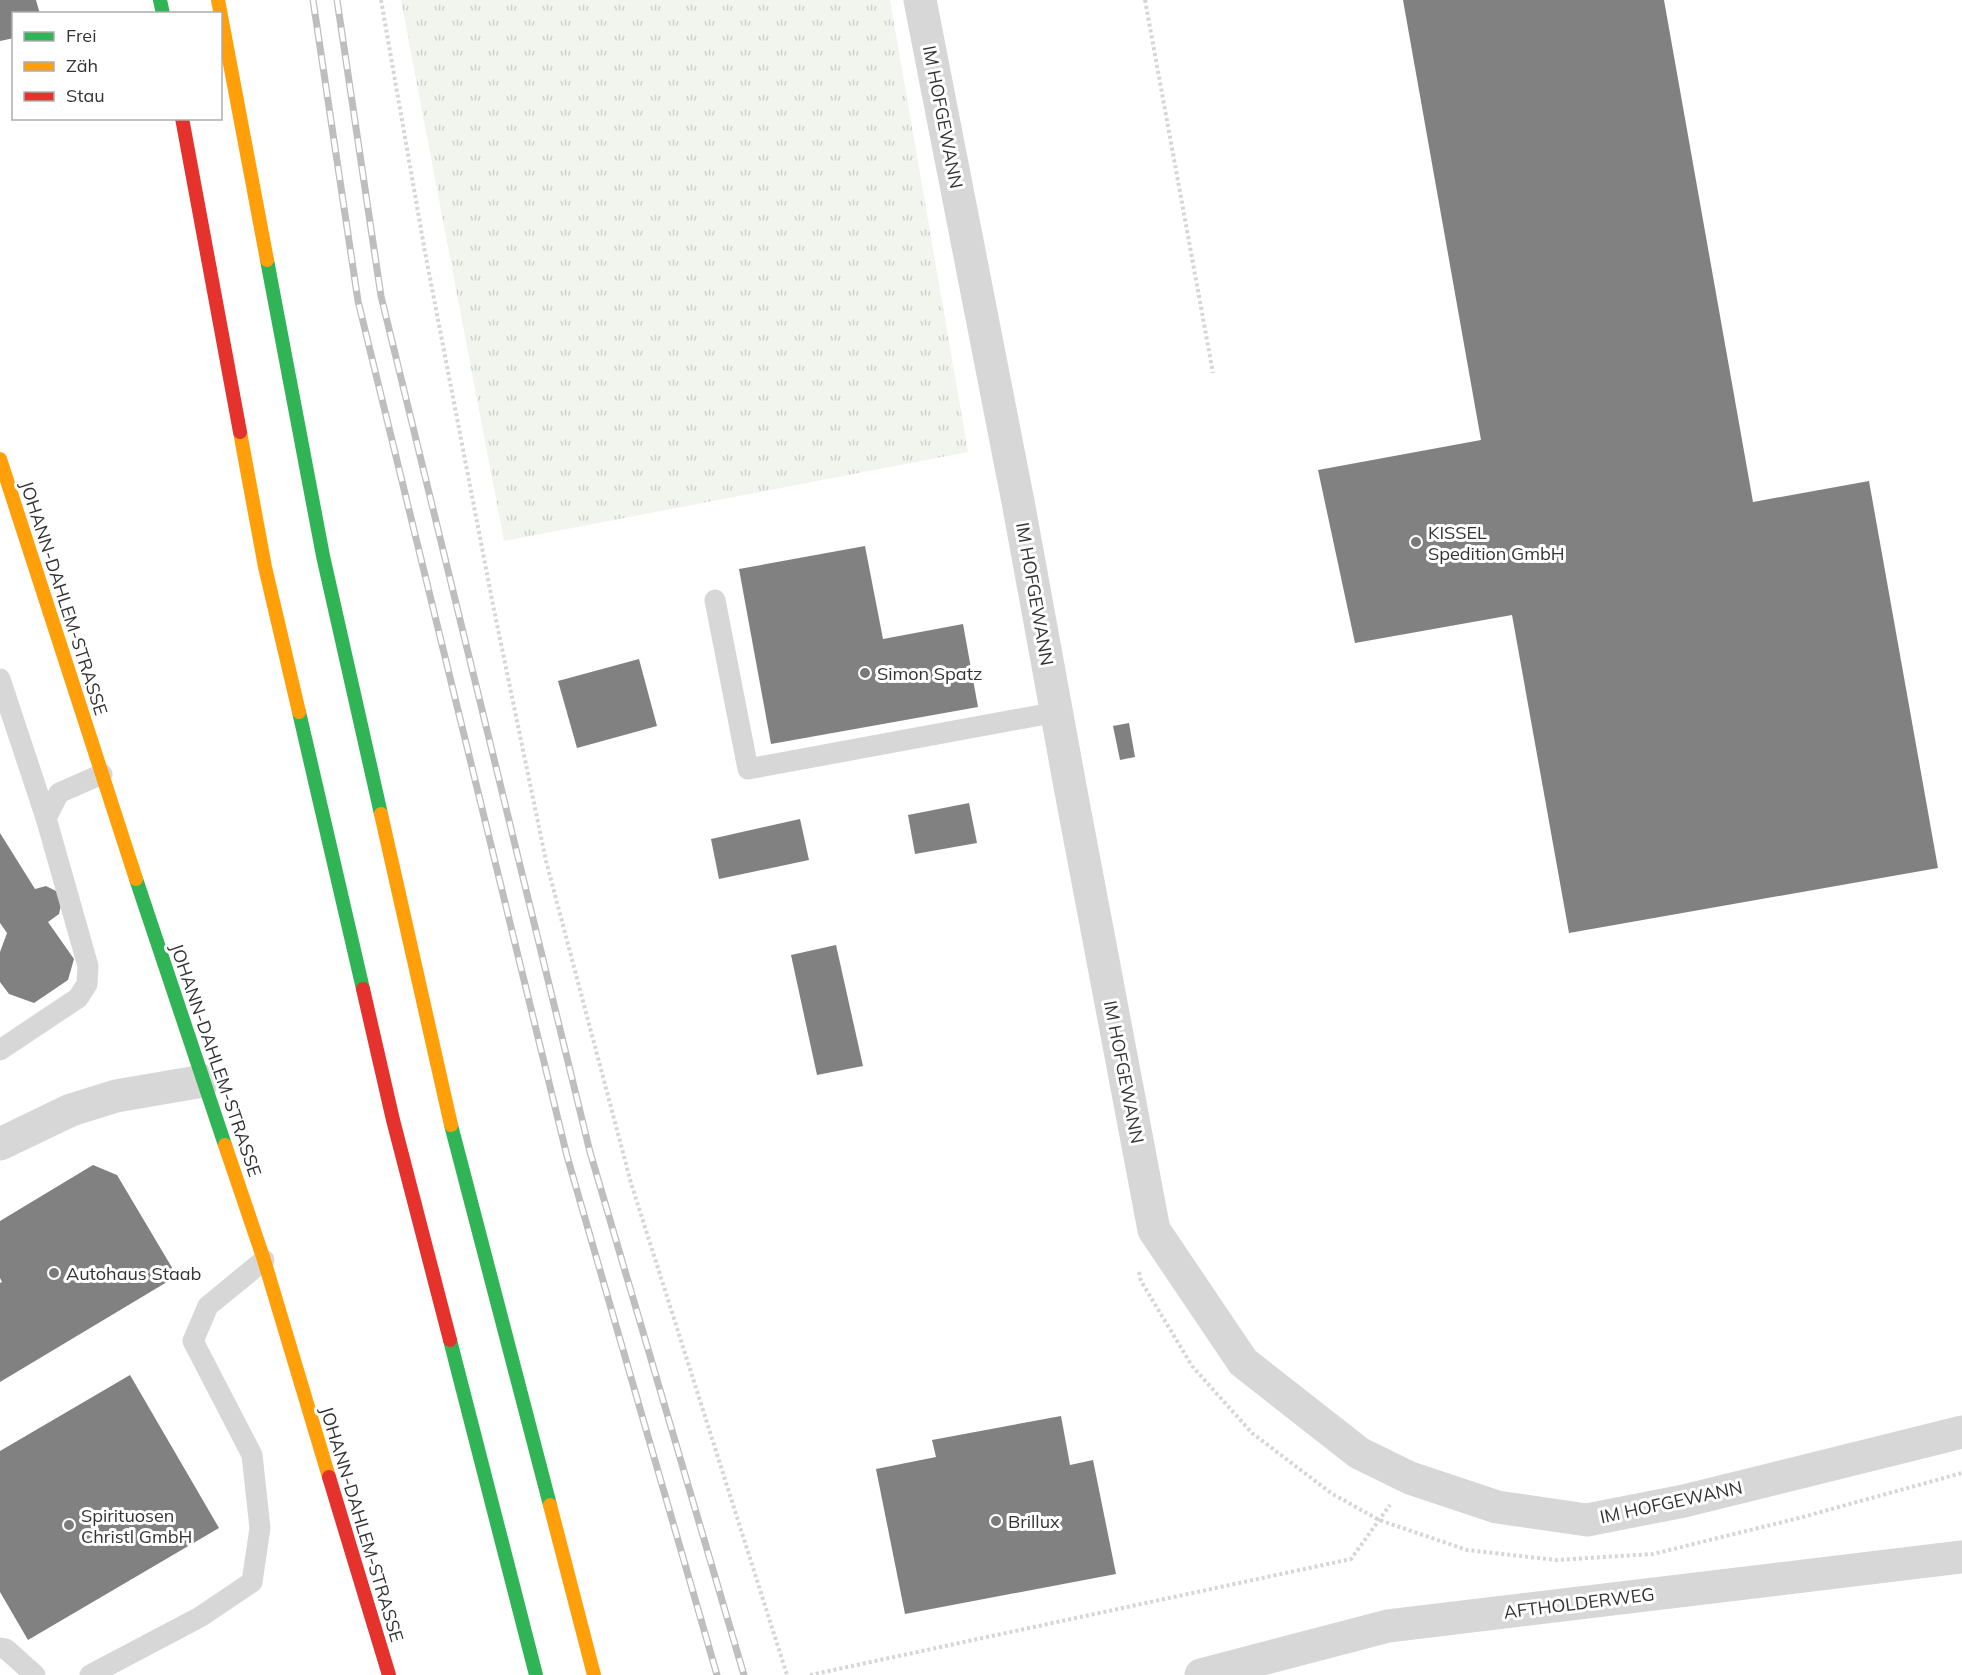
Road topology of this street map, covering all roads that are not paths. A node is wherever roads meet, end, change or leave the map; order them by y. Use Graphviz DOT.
graph roads {
  1 [pos="920,0"];
  2 [pos="222,21"];
  3 [pos="182,120"];
  4 [pos="0,459"];
  5 [pos="715,600"];
  6 [pos="0,679"];
  7 [pos="1057,712"];
  8 [pos="102,774"];
  9 [pos="46,818"];
  10 [pos="0,1050"];
  11 [pos="203,1081"];
  12 [pos="0,1144"];
  13 [pos="264,1260"];
  14 [pos="1962,1432"];
  15 [pos="1962,1557"];
  16 [pos="0,1648"];
  17 [pos="35,1675"];
  18 [pos="90,1675"];
  19 [pos="389,1675"];
  20 [pos="536,1675"];
  21 [pos="594,1675"];
  22 [pos="1201,1675"];
  1 -- 7 [label="street, IM HOFGEWANN"];
  2 -- 21 [label="main road"];
  3 -- 20 [label="main road"];
  4 -- 8 [label="main road, JOHANN-DAHLEM-STRASSE"];
  5 -- 7 [label="lane"];
  6 -- 9 [label="lane"];
  7 -- 14 [label="street, IM HOFGEWANN"];
  8 -- 9 [label="lane"];
  8 -- 11 [label="main road, JOHANN-DAHLEM-STRASSE"];
  9 -- 10 [label="lane"];
  11 -- 12 [label="street"];
  11 -- 13 [label="main road, JOHANN-DAHLEM-STRASSE"];
  13 -- 18 [label="lane"];
  13 -- 19 [label="main road, JOHANN-DAHLEM-STRASSE"];
  15 -- 22 [label="street, AFTHOLDERWEG"];
  16 -- 17 [label="lane"];
}
